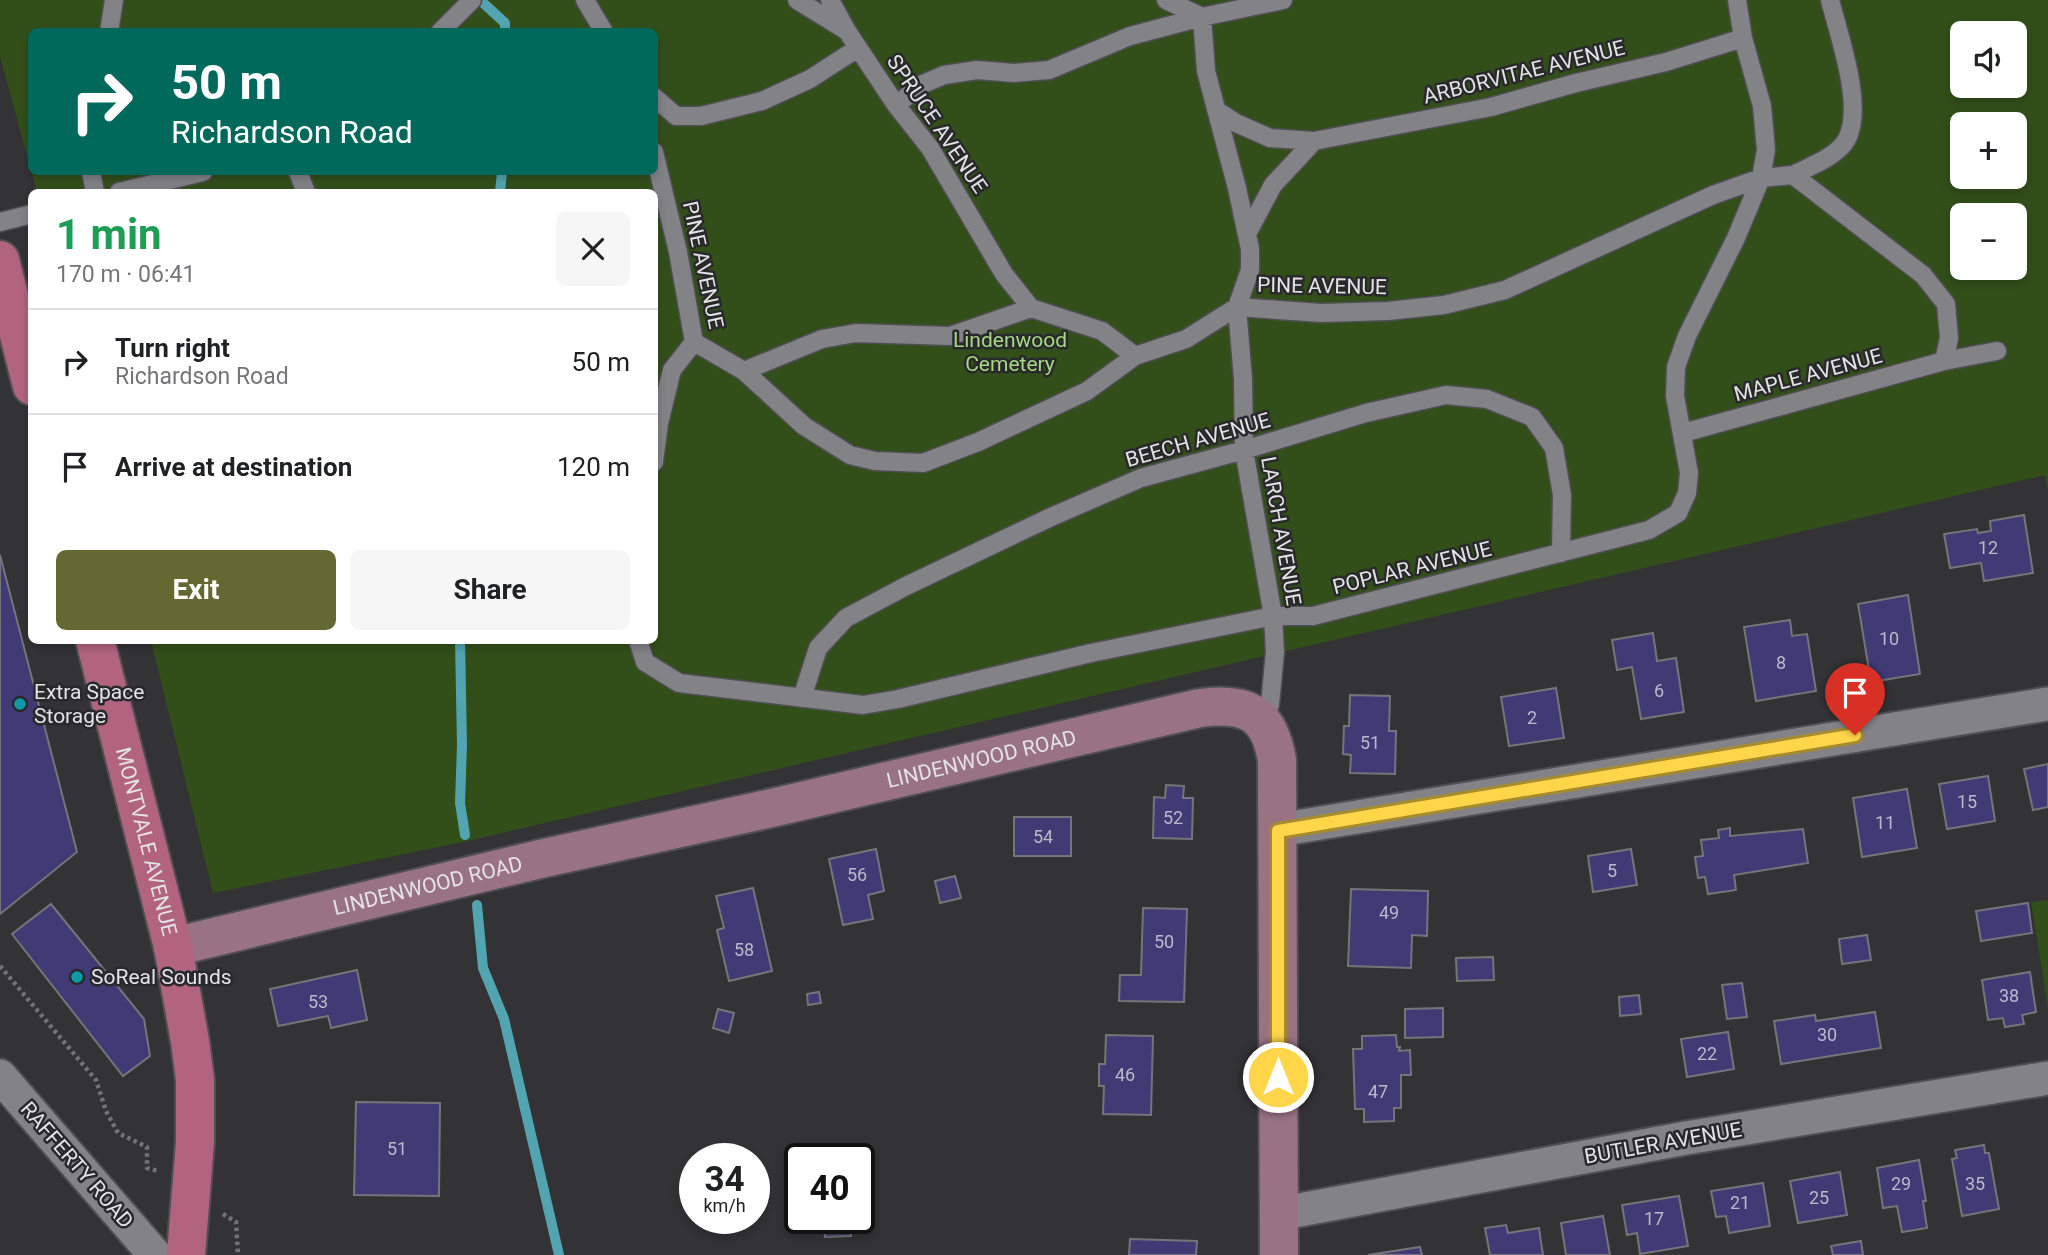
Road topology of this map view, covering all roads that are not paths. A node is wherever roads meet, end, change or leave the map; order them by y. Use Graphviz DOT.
graph roads {
  1 [pos="114,0"];
  2 [pos="585,0"];
  3 [pos="797,0"];
  4 [pos="830,0"];
  5 [pos="1166,0"];
  6 [pos="1227,0"];
  7 [pos="1283,0"];
  8 [pos="1737,0"];
  9 [pos="1830,0"];
  10 [pos="470,2"];
  11 [pos="1202,17"];
  12 [pos="110,28"];
  13 [pos="444,28"];
  14 [pos="602,28"];
  15 [pos="846,31"];
  16 [pos="1744,38"];
  17 [pos="858,48"];
  18 [pos="658,100"];
  19 [pos="896,105"];
  20 [pos="1216,110"];
  21 [pos="1314,141"];
  22 [pos="658,169"];
  23 [pos="190,175"];
  24 [pos="1793,175"];
  25 [pos="1761,178"];
  26 [pos="132,189"];
  27 [pos="28,215"];
  28 [pos="0,222"];
  29 [pos="1248,232"];
  30 [pos="0,260"];
  31 [pos="1237,307"];
  32 [pos="1031,308"];
  33 [pos="694,342"];
  34 [pos="1997,351"];
  35 [pos="1135,356"];
  36 [pos="1944,361"];
  37 [pos="28,370"];
  38 [pos="744,370"];
  39 [pos="658,431"];
  40 [pos="1683,433"];
  41 [pos="1244,450"];
  42 [pos="1561,554"];
  43 [pos="1273,616"];
  44 [pos="96,644"];
  45 [pos="639,644"];
  46 [pos="802,698"];
  47 [pos="2048,704"];
  48 [pos="1264,723"];
  49 [pos="1278,831"];
  50 [pos="173,947"];
  51 [pos="0,1076"];
  52 [pos="2048,1078"];
  53 [pos="1278,1214"];
  54 [pos="155,1255"];
  55 [pos="186,1255"];
  56 [pos="1279,1255"];
  1 -- 12 [label="lane"];
  2 -- 14 [label="lane"];
  3 -- 15 [label="lane"];
  4 -- 15 [label="lane, SPRUCE AVENUE"];
  5 -- 11 [label="lane"];
  6 -- 11 [label="lane"];
  7 -- 11 [label="lane"];
  8 -- 16 [label="lane"];
  9 -- 24 [label="lane"];
  10 -- 13 [label="lane"];
  11 -- 19 [label="lane"];
  11 -- 20 [label="lane, LARCH AVENUE"];
  15 -- 17 [label="lane, SPRUCE AVENUE"];
  16 -- 21 [label="lane, ARBORVITAE AVENUE"];
  16 -- 25 [label="lane"];
  17 -- 18 [label="lane"];
  17 -- 19 [label="lane, SPRUCE AVENUE"];
  19 -- 32 [label="lane, SPRUCE AVENUE"];
  20 -- 21 [label="lane, ARBORVITAE AVENUE"];
  20 -- 29 [label="lane, LARCH AVENUE"];
  21 -- 29 [label="lane"];
  22 -- 33 [label="lane, PINE AVENUE"];
  23 -- 26 [label="lane"];
  24 -- 25 [label="lane"];
  24 -- 36 [label="lane"];
  25 -- 31 [label="lane, PINE AVENUE"];
  25 -- 40 [label="lane, POPLAR AVENUE"];
  27 -- 28 [label="lane"];
  29 -- 31 [label="lane, LARCH AVENUE"];
  30 -- 37 [label="main road"];
  31 -- 35 [label="lane, PINE AVENUE"];
  31 -- 41 [label="lane, LARCH AVENUE"];
  32 -- 35 [label="lane"];
  32 -- 38 [label="lane"];
  33 -- 38 [label="lane, PINE AVENUE"];
  33 -- 39 [label="lane"];
  34 -- 36 [label="lane, MAPLE AVENUE"];
  35 -- 38 [label="lane, PINE AVENUE"];
  36 -- 40 [label="lane, MAPLE AVENUE"];
  40 -- 42 [label="lane, POPLAR AVENUE"];
  41 -- 42 [label="lane, BEECH AVENUE"];
  41 -- 43 [label="lane, LARCH AVENUE"];
  41 -- 46 [label="lane, BEECH AVENUE"];
  42 -- 43 [label="lane, POPLAR AVENUE"];
  43 -- 46 [label="lane, POPLAR AVENUE"];
  43 -- 48 [label="lane, LARCH AVENUE"];
  44 -- 50 [label="main road, MONTVALE AVENUE"];
  45 -- 46 [label="lane, POPLAR AVENUE"];
  47 -- 49 [label="street"];
  48 -- 49 [label="street"];
  48 -- 50 [label="street, LINDENWOOD ROAD"];
  49 -- 53 [label="street"];
  50 -- 55 [label="main road, MONTVALE AVENUE"];
  51 -- 54 [label="street, RAFFERTY ROAD"];
  52 -- 53 [label="street, BUTLER AVENUE"];
  53 -- 56 [label="street"];
}
